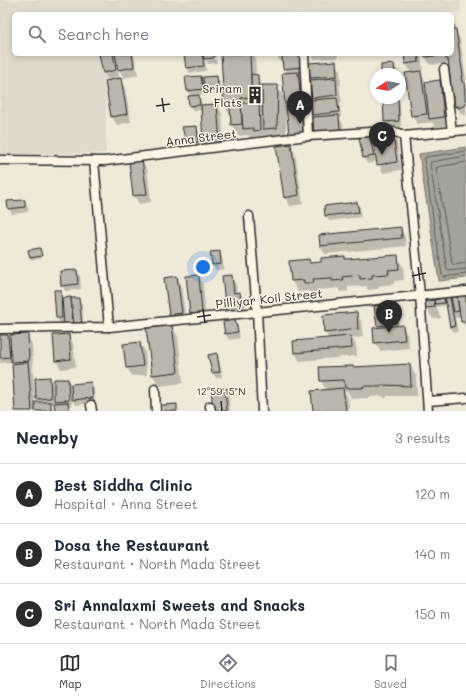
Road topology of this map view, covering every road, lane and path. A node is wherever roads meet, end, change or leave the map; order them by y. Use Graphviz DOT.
graph roads {
  1 [pos="304,56"];
  2 [pos="444,69"];
  3 [pos="466,130"];
  4 [pos="452,131"];
  5 [pos="308,136"];
  6 [pos="404,136"];
  7 [pos="0,160"];
  8 [pos="94,161"];
  9 [pos="249,216"];
  10 [pos="466,291"];
  11 [pos="420,295"];
  12 [pos="258,311"];
  13 [pos="109,327"];
  14 [pos="0,329"];
  15 [pos="155,389"];
  16 [pos="466,398"];
  17 [pos="428,401"];
  18 [pos="156,411"];
  19 [pos="262,411"];
  20 [pos="428,411"];
  1 -- 5 [label="street"];
  2 -- 4 [label="street"];
  3 -- 4 [label="street"];
  4 -- 6 [label="street"];
  5 -- 6 [label="street, Anna Street"];
  5 -- 8 [label="street, Anna Street"];
  6 -- 11 [label="street"];
  7 -- 8 [label="street, Anna Street"];
  8 -- 13 [label="street"];
  9 -- 12 [label="street"];
  10 -- 11 [label="street, Pilliyar Koil Street"];
  11 -- 12 [label="street, Pilliyar Koil Street"];
  11 -- 17 [label="street"];
  12 -- 13 [label="street, Pilliyar Koil Street"];
  12 -- 19 [label="street"];
  13 -- 14 [label="street, Pilliyar Koil Street"];
  15 -- 18 [label="street"];
  16 -- 17 [label="street"];
  17 -- 20 [label="street"];
}
